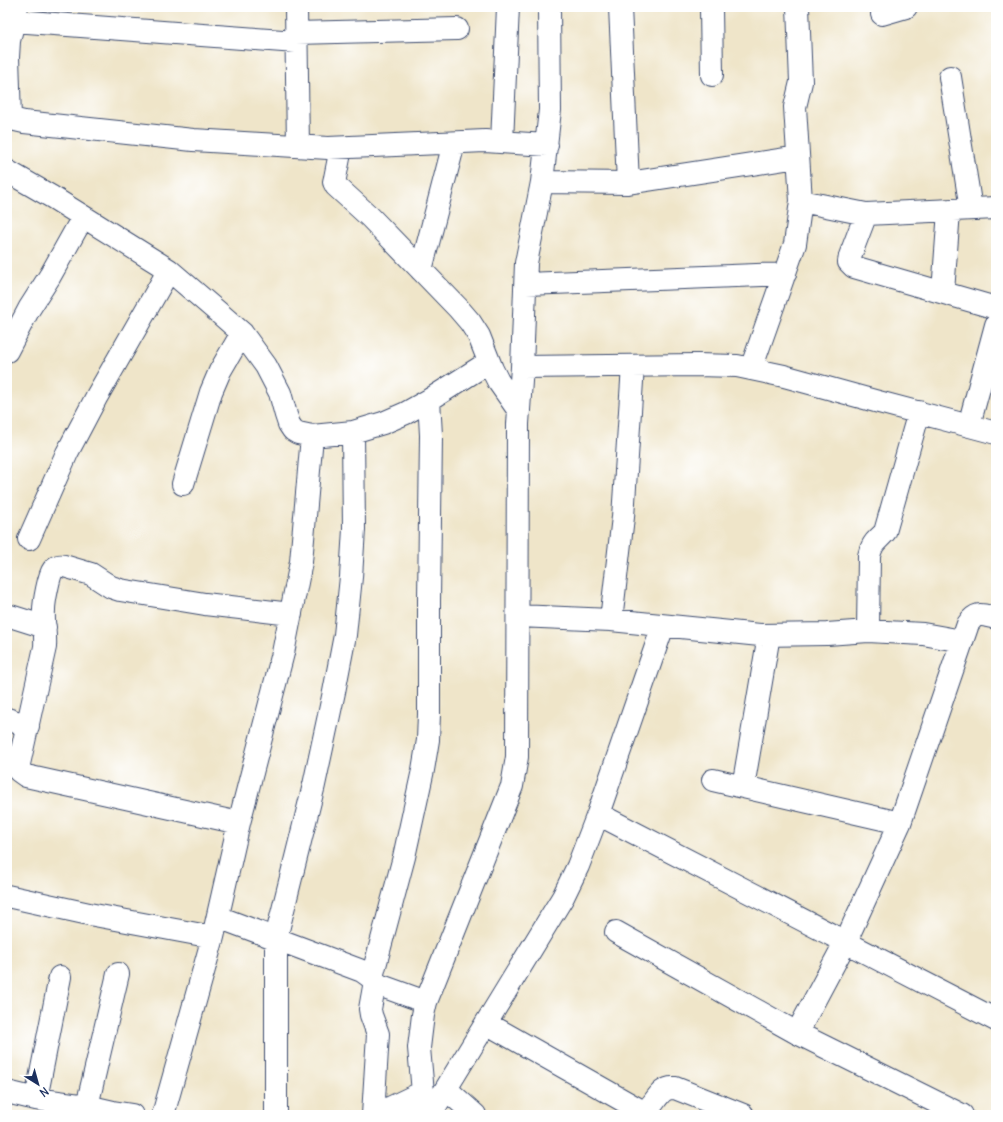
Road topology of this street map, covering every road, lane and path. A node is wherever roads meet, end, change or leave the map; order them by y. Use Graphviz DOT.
graph roads {
  1 [pos="296,7"];
  2 [pos="508,7"];
  3 [pos="549,7"];
  4 [pos="620,7"];
  5 [pos="711,7"];
  6 [pos="798,7"];
  7 [pos="906,7"];
  8 [pos="16,14"];
  9 [pos="882,14"];
  10 [pos="457,29"];
  11 [pos="296,38"];
  12 [pos="712,76"];
  13 [pos="950,78"];
  14 [pos="8,118"];
  15 [pos="502,142"];
  16 [pos="454,143"];
  17 [pos="547,144"];
  18 [pos="298,146"];
  19 [pos="341,148"];
  20 [pos="798,157"];
  21 [pos="7,171"];
  22 [pos="542,182"];
  23 [pos="628,183"];
  24 [pos="801,201"];
  25 [pos="996,208"];
  26 [pos="971,209"];
  27 [pos="949,211"];
  28 [pos="866,214"];
  29 [pos="84,217"];
  30 [pos="169,270"];
  31 [pos="421,270"];
  32 [pos="785,274"];
  33 [pos="526,284"];
  34 [pos="943,292"];
  35 [pos="996,308"];
  36 [pos="996,325"];
  37 [pos="242,333"];
  38 [pos="7,351"];
  39 [pos="490,362"];
  40 [pos="633,366"];
  41 [pos="522,367"];
  42 [pos="751,370"];
  43 [pos="429,400"];
  44 [pos="519,411"];
  45 [pos="919,412"];
  46 [pos="968,425"];
  47 [pos="353,432"];
  48 [pos="996,433"];
  49 [pos="312,436"];
  50 [pos="183,484"];
  51 [pos="29,539"];
  52 [pos="291,614"];
  53 [pos="7,615"];
  54 [pos="518,616"];
  55 [pos="996,618"];
  56 [pos="611,620"];
  57 [pos="663,626"];
  58 [pos="45,627"];
  59 [pos="868,631"];
  60 [pos="769,635"];
  61 [pos="962,641"];
  62 [pos="7,719"];
  63 [pos="28,726"];
  64 [pos="713,780"];
  65 [pos="743,787"];
  66 [pos="598,814"];
  67 [pos="239,823"];
  68 [pos="900,823"];
  69 [pos="7,896"];
  70 [pos="215,927"];
  71 [pos="616,932"];
  72 [pos="276,938"];
  73 [pos="845,943"];
  74 [pos="118,974"];
  75 [pos="60,977"];
  76 [pos="373,979"];
  77 [pos="426,1002"];
  78 [pos="996,1020"];
  79 [pos="486,1023"];
  80 [pos="797,1033"];
  81 [pos="446,1089"];
  82 [pos="7,1092"];
  83 [pos="423,1092"];
  84 [pos="36,1099"];
  85 [pos="87,1106"];
  86 [pos="119,1114"];
  87 [pos="163,1115"];
  88 [pos="276,1115"];
  89 [pos="374,1115"];
  90 [pos="426,1115"];
  91 [pos="430,1115"];
  92 [pos="475,1115"];
  93 [pos="743,1115"];
  94 [pos="962,1115"];
  1 -- 11 [label="street"];
  2 -- 15 [label="street"];
  3 -- 17 [label="street"];
  4 -- 23 [label="street"];
  5 -- 12 [label="street"];
  6 -- 20 [label="street"];
  7 -- 9 [label="street"];
  8 -- 11 [label="street"];
  8 -- 14 [label="street"];
  10 -- 11 [label="street"];
  11 -- 18 [label="street"];
  13 -- 26 [label="street"];
  14 -- 18 [label="street"];
  15 -- 16 [label="street"];
  15 -- 17 [label="street"];
  16 -- 19 [label="street"];
  16 -- 31 [label="street"];
  17 -- 22 [label="street"];
  18 -- 19 [label="street"];
  19 -- 31 [label="street"];
  20 -- 23 [label="street"];
  20 -- 24 [label="street"];
  21 -- 29 [label="street"];
  22 -- 23 [label="street"];
  22 -- 33 [label="street"];
  24 -- 28 [label="street"];
  24 -- 32 [label="street"];
  25 -- 26 [label="street"];
  26 -- 27 [label="street"];
  27 -- 28 [label="street"];
  27 -- 34 [label="street"];
  28 -- 34 [label="street"];
  29 -- 30 [label="street"];
  29 -- 38 [label="street"];
  30 -- 37 [label="street"];
  30 -- 51 [label="street"];
  31 -- 39 [label="street"];
  32 -- 33 [label="street"];
  32 -- 42 [label="street"];
  33 -- 41 [label="street"];
  34 -- 35 [label="street"];
  36 -- 46 [label="street"];
  37 -- 49 [label="street"];
  37 -- 50 [label="street"];
  39 -- 43 [label="street"];
  39 -- 44 [label="street"];
  40 -- 41 [label="street"];
  40 -- 42 [label="street"];
  40 -- 56 [label="street"];
  41 -- 44 [label="street"];
  42 -- 45 [label="street"];
  43 -- 47 [label="street"];
  43 -- 76 [label="street"];
  44 -- 54 [label="street"];
  45 -- 46 [label="street"];
  45 -- 59 [label="street"];
  46 -- 48 [label="street"];
  47 -- 49 [label="street"];
  47 -- 72 [label="street"];
  49 -- 52 [label="street"];
  52 -- 58 [label="street"];
  52 -- 67 [label="street"];
  53 -- 58 [label="street"];
  54 -- 56 [label="street"];
  54 -- 77 [label="street"];
  55 -- 61 [label="street"];
  56 -- 57 [label="street"];
  57 -- 60 [label="street"];
  57 -- 66 [label="street"];
  58 -- 63 [label="street"];
  59 -- 60 [label="street"];
  59 -- 61 [label="street"];
  60 -- 65 [label="street"];
  61 -- 68 [label="street"];
  62 -- 63 [label="street"];
  63 -- 67 [label="street"];
  64 -- 65 [label="street"];
  65 -- 68 [label="street"];
  66 -- 73 [label="street"];
  66 -- 79 [label="street"];
  67 -- 70 [label="street"];
  68 -- 73 [label="street"];
  69 -- 70 [label="street"];
  70 -- 72 [label="street"];
  70 -- 87 [label="street"];
  71 -- 80 [label="street"];
  72 -- 76 [label="street"];
  72 -- 88 [label="street"];
  73 -- 78 [label="street"];
  73 -- 80 [label="street"];
  74 -- 85 [label="street"];
  75 -- 84 [label="street"];
  76 -- 77 [label="street"];
  76 -- 89 [label="street"];
  77 -- 83 [label="street"];
  79 -- 81 [label="street"];
  79 -- 93 [label="street"];
  80 -- 94 [label="street"];
  81 -- 91 [label="street"];
  81 -- 92 [label="street"];
  82 -- 84 [label="street"];
  83 -- 89 [label="street"];
  83 -- 90 [label="street"];
  84 -- 85 [label="street"];
  85 -- 86 [label="street"];
}
